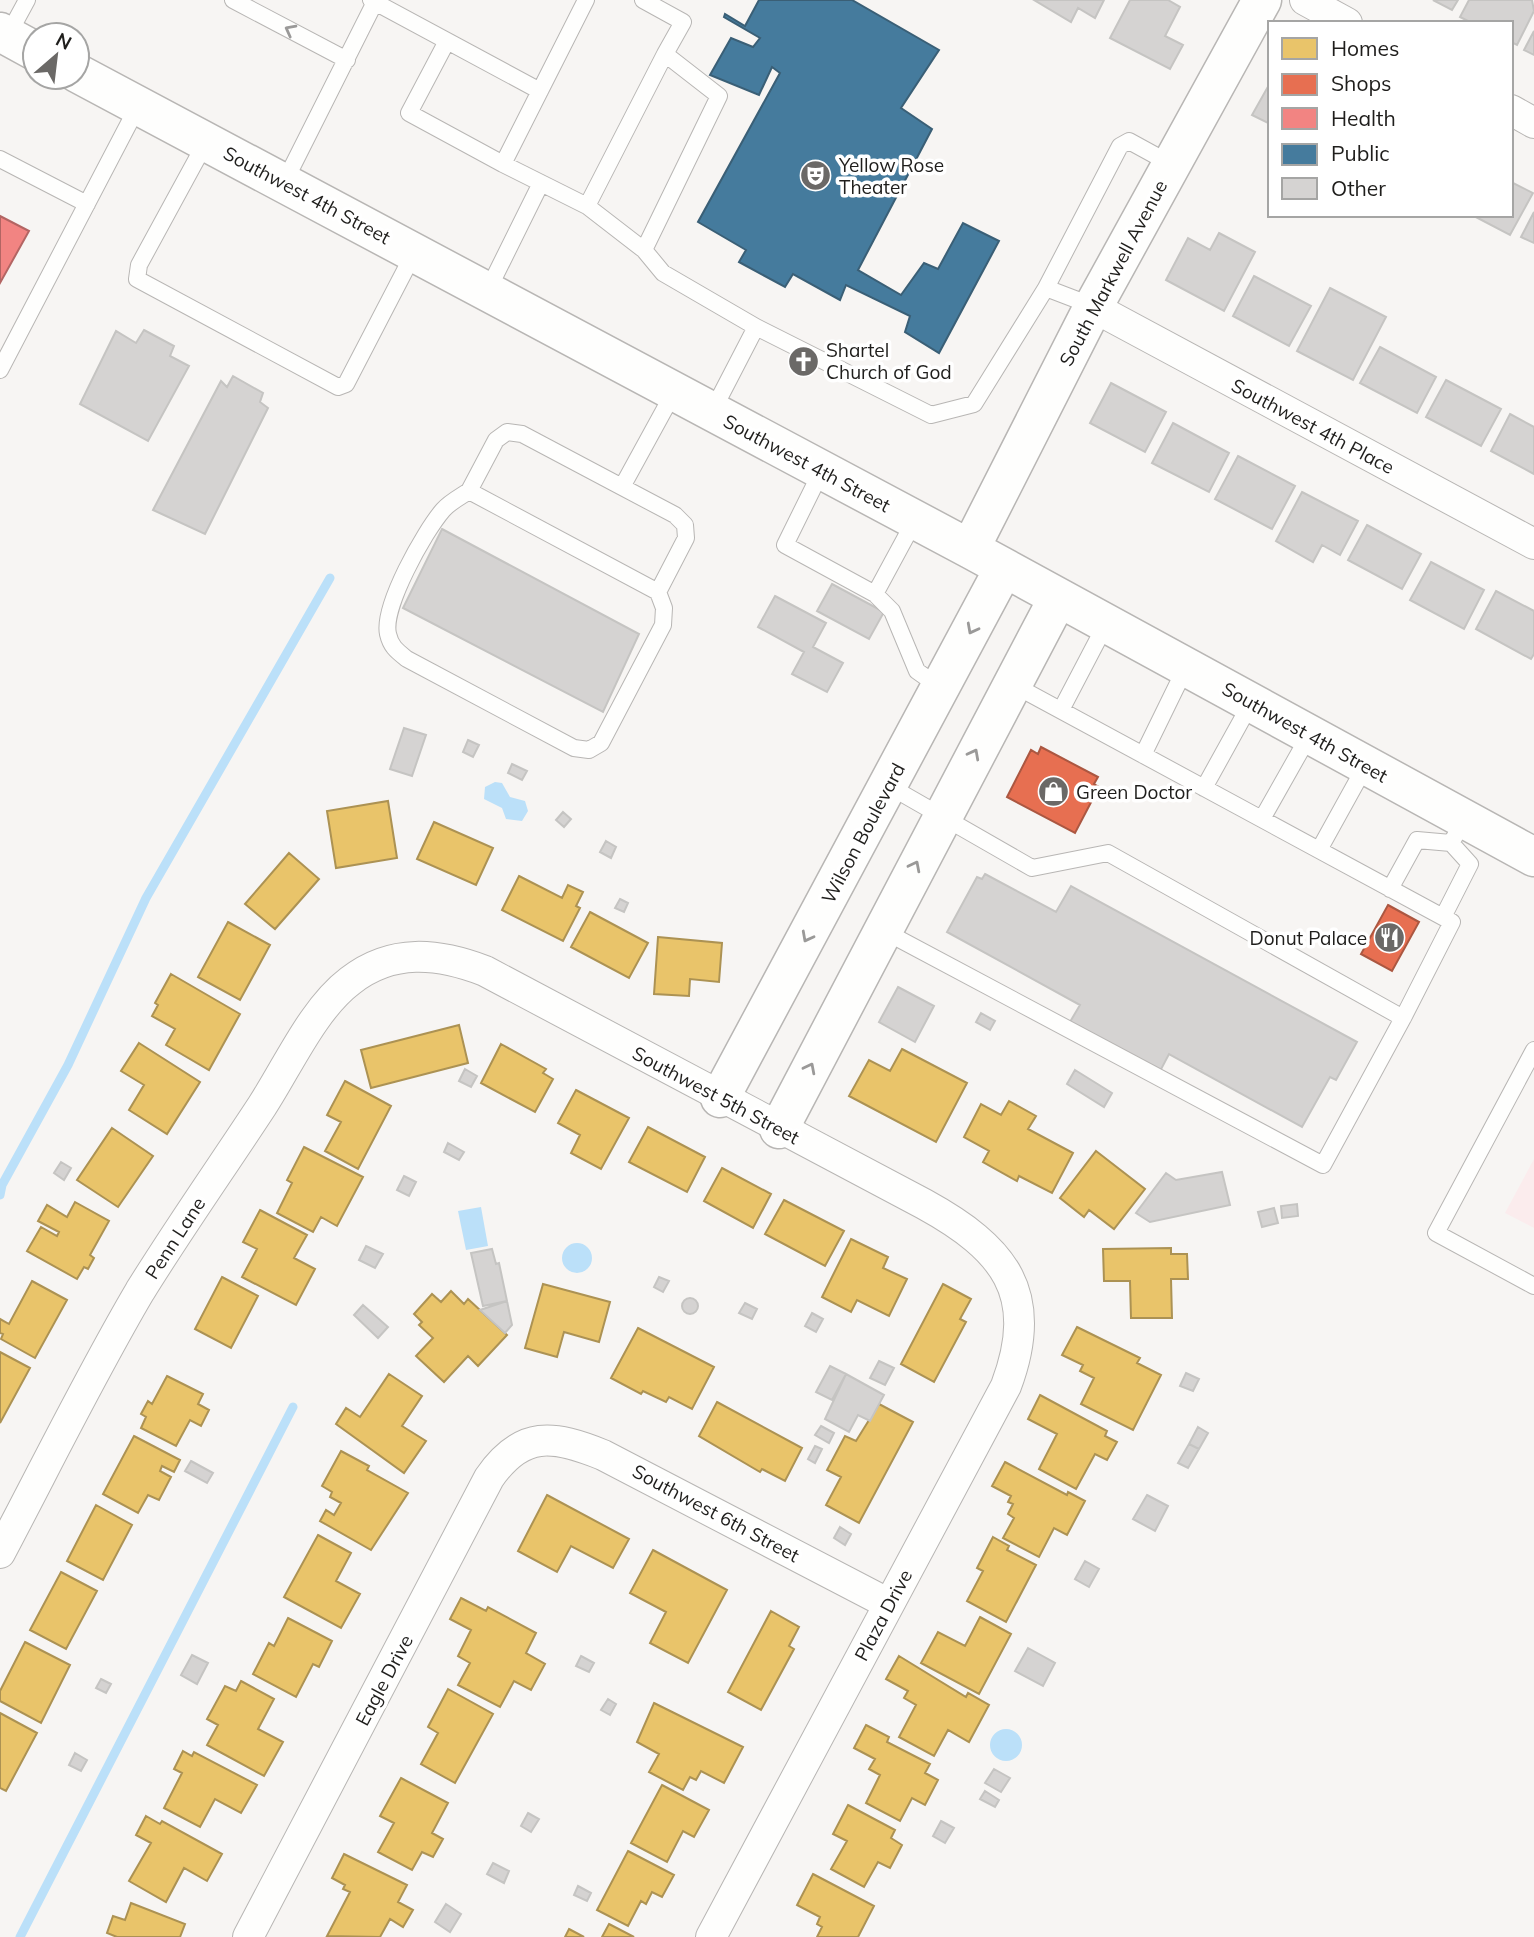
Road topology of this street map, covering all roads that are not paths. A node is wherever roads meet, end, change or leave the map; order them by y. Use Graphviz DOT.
graph roads {
  1 [pos="27,0"];
  2 [pos="233,0"];
  3 [pos="586,0"];
  4 [pos="643,0"];
  5 [pos="1262,0"];
  6 [pos="1305,0"];
  7 [pos="374,1"];
  8 [pos="1343,21"];
  9 [pos="1,33"];
  10 [pos="447,41"];
  11 [pos="21,44"];
  12 [pos="665,54"];
  13 [pos="347,60"];
  14 [pos="91,81"];
  15 [pos="540,91"];
  16 [pos="138,106"];
  17 [pos="1513,111"];
  18 [pos="1534,122"];
  19 [pos="206,142"];
  20 [pos="0,159"];
  21 [pos="1171,163"];
  22 [pos="503,164"];
  23 [pos="284,183"];
  24 [pos="541,183"];
  25 [pos="87,204"];
  26 [pos="587,206"];
  27 [pos="644,250"];
  28 [pos="414,252"];
  29 [pos="1046,288"];
  30 [pos="487,292"];
  31 [pos="1093,307"];
  32 [pos="756,327"];
  33 [pos="0,370"];
  34 [pos="674,391"];
  35 [pos="712,412"];
  36 [pos="822,470"];
  37 [pos="622,487"];
  38 [pos="469,491"];
  39 [pos="915,520"];
  40 [pos="1534,544"];
  41 [pos="970,550"];
  42 [pos="1004,568"];
  43 [pos="658,592"];
  44 [pos="875,594"];
  45 [pos="1058,598"];
  46 [pos="1106,624"];
  47 [pos="1186,667"];
  48 [pos="1012,684"];
  49 [pos="941,688"];
  50 [pos="1251,703"];
  51 [pos="1061,710"];
  52 [pos="1310,734"];
  53 [pos="1143,755"];
  54 [pos="1366,765"];
  55 [pos="889,786"];
  56 [pos="1205,788"];
  57 [pos="942,814"];
  58 [pos="1262,819"];
  59 [pos="1458,831"];
  60 [pos="1319,850"];
  61 [pos="1534,857"];
  62 [pos="1390,888"];
  63 [pos="1443,917"];
  64 [pos="881,930"];
  65 [pos="394,959"];
  66 [pos="1403,1017"];
  67 [pos="1534,1050"];
  68 [pos="720,1098"];
  69 [pos="779,1129"];
  70 [pos="1011,1283"];
  71 [pos="1534,1286"];
  72 [pos="538,1440"];
  73 [pos="0,1553"];
  74 [pos="889,1604"];
  75 [pos="248,1937"];
  76 [pos="711,1937"];
  1 -- 9 [label="lane"];
  13 -- 2 [label="lane, one-way"];
  3 -- 15 [label="lane"];
  4 -- 12 [label="lane"];
  5 -- 21 [label="street, South Markwell Avenue"];
  6 -- 8 [label="street"];
  7 -- 10 [label="lane"];
  7 -- 13 [label="lane"];
  9 -- 11 [label="street"];
  10 -- 15 [label="lane"];
  10 -- 22 [label="lane"];
  12 -- 26 [label="lane"];
  12 -- 27 [label="lane"];
  13 -- 23 [label="lane"];
  14 -- 16 [label="street, Southwest 4th Street"];
  15 -- 22 [label="lane"];
  16 -- 19 [label="street, Southwest 4th Street"];
  16 -- 25 [label="lane"];
  17 -- 18 [label="street"];
  19 -- 23 [label="street, Southwest 4th Street"];
  19 -- 28 [label="lane"];
  20 -- 25 [label="lane"];
  21 -- 29 [label="lane"];
  21 -- 31 [label="street, South Markwell Avenue"];
  22 -- 24 [label="lane"];
  23 -- 28 [label="street, Southwest 4th Street"];
  24 -- 26 [label="lane"];
  24 -- 30 [label="lane"];
  25 -- 33 [label="lane"];
  26 -- 27 [label="lane"];
  27 -- 32 [label="lane"];
  28 -- 30 [label="street, Southwest 4th Street"];
  29 -- 31 [label="lane"];
  29 -- 32 [label="lane"];
  30 -- 34 [label="street, Southwest 4th Street"];
  31 -- 40 [label="street, Southwest 4th Place"];
  31 -- 41 [label="street, South Markwell Avenue"];
  32 -- 35 [label="lane"];
  34 -- 35 [label="street, Southwest 4th Street"];
  34 -- 37 [label="lane"];
  35 -- 36 [label="street, Southwest 4th Street"];
  36 -- 39 [label="street, Southwest 4th Street"];
  36 -- 44 [label="lane"];
  37 -- 38 [label="lane"];
  37 -- 43 [label="lane"];
  38 -- 43 [label="lane"];
  38 -- 43 [label="lane"];
  39 -- 41 [label="street, Southwest 4th Street"];
  39 -- 44 [label="lane"];
  41 -- 42 [label="street, Southwest 4th Street"];
  42 -- 45 [label="street, Southwest 4th Street"];
  42 -- 49 [label="street, Wilson Boulevard, one-way"];
  44 -- 49 [label="lane"];
  45 -- 46 [label="street, Southwest 4th Street"];
  45 -- 48 [label="street"];
  46 -- 47 [label="street, Southwest 4th Street"];
  46 -- 51 [label="lane"];
  47 -- 50 [label="street, Southwest 4th Street"];
  47 -- 53 [label="lane"];
  48 -- 51 [label="lane"];
  57 -- 48 [label="street, one-way"];
  49 -- 55 [label="street, Wilson Boulevard"];
  50 -- 52 [label="street, Southwest 4th Street"];
  50 -- 56 [label="lane"];
  51 -- 53 [label="lane"];
  52 -- 54 [label="street, Southwest 4th Street"];
  52 -- 58 [label="lane"];
  53 -- 56 [label="lane"];
  54 -- 59 [label="street, Southwest 4th Street"];
  54 -- 60 [label="lane"];
  55 -- 57 [label="lane"];
  55 -- 68 [label="street, Wilson Boulevard, one-way"];
  56 -- 58 [label="lane"];
  64 -- 57 [label="street, one-way"];
  57 -- 66 [label="lane"];
  58 -- 60 [label="lane"];
  59 -- 61 [label="street, Southwest 4th Street"];
  59 -- 62 [label="lane"];
  59 -- 63 [label="lane"];
  60 -- 62 [label="lane"];
  62 -- 63 [label="lane"];
  63 -- 66 [label="lane"];
  64 -- 66 [label="lane"];
  69 -- 64 [label="street, one-way"];
  65 -- 68 [label="street, Southwest 5th Street"];
  65 -- 73 [label="street, Penn Lane"];
  67 -- 71 [label="lane"];
  68 -- 69 [label="street, Southwest 5th Street"];
  69 -- 70 [label="street, Southwest 5th Street"];
  70 -- 74 [label="street, Plaza Drive"];
  72 -- 74 [label="street, Southwest 6th Street"];
  72 -- 75 [label="street, Eagle Drive"];
  74 -- 76 [label="street, Plaza Drive"];
}
